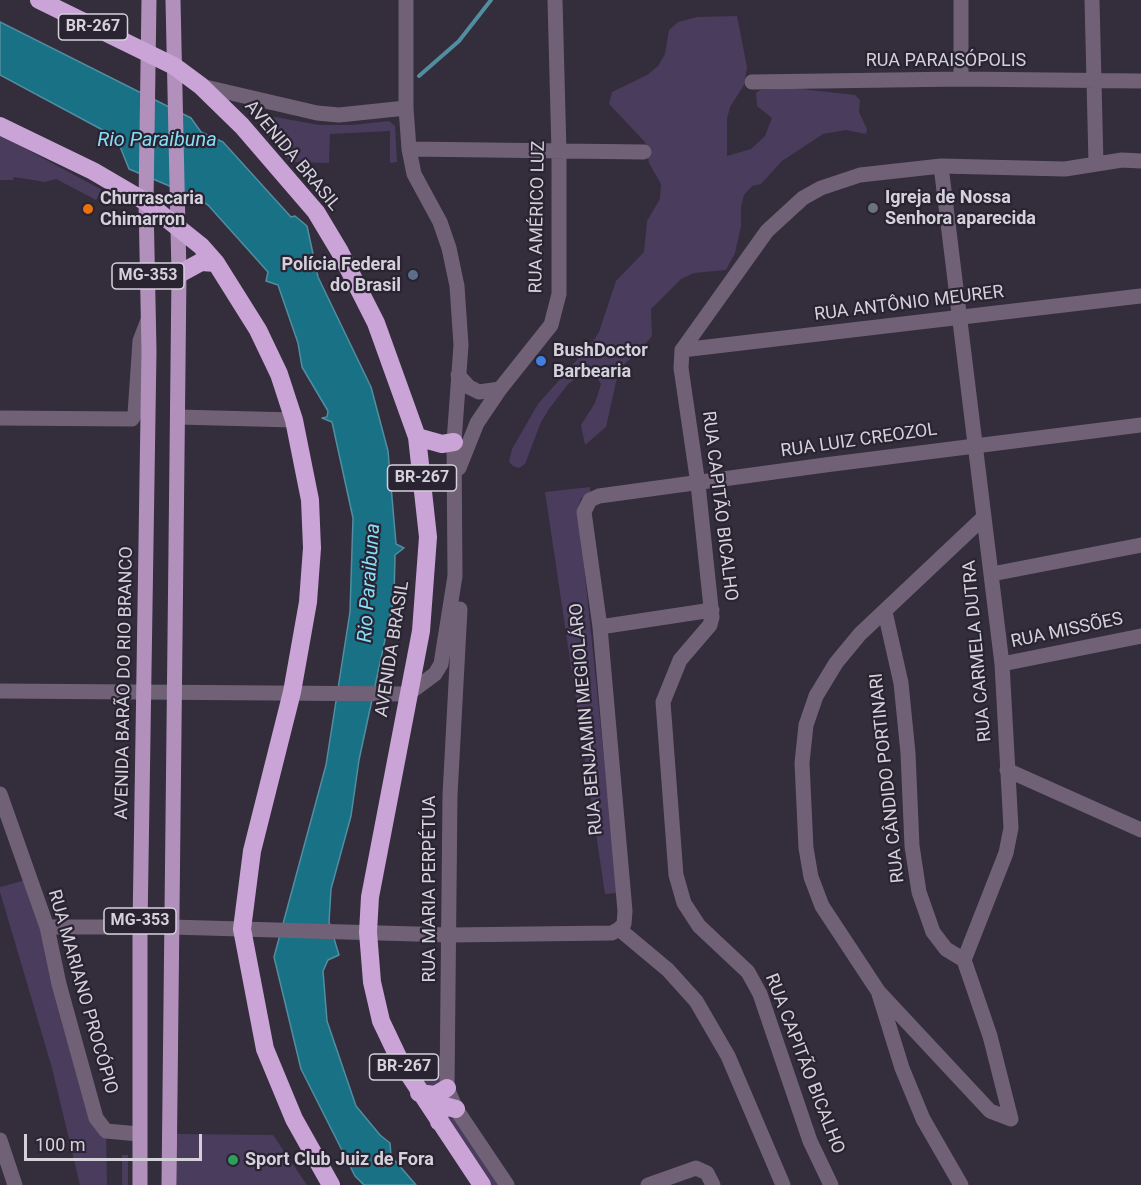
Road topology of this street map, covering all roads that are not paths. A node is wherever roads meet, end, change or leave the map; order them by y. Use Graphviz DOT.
graph roads {
  1 [pos="39,0"];
  2 [pos="149,0"];
  3 [pos="173,0"];
  4 [pos="406,0"];
  5 [pos="555,0"];
  6 [pos="962,0"];
  7 [pos="1092,0"];
  8 [pos="148,62"];
  9 [pos="174,66"];
  10 [pos="961,79"];
  11 [pos="1093,80"];
  12 [pos="1141,81"];
  13 [pos="752,82"];
  14 [pos="201,86"];
  15 [pos="406,108"];
  16 [pos="0,126"];
  17 [pos="409,149"];
  18 [pos="559,152"];
  19 [pos="644,152"];
  20 [pos="1141,161"];
  21 [pos="1096,163"];
  22 [pos="941,166"];
  23 [pos="146,202"];
  24 [pos="176,226"];
  25 [pos="216,263"];
  26 [pos="179,274"];
  27 [pos="1141,296"];
  28 [pos="959,317"];
  29 [pos="149,319"];
  30 [pos="682,351"];
  31 [pos="458,375"];
  32 [pos="500,388"];
  33 [pos="178,417"];
  34 [pos="455,417"];
  35 [pos="0,418"];
  36 [pos="294,420"];
  37 [pos="477,423"];
  38 [pos="1141,425"];
  39 [pos="417,437"];
  40 [pos="454,442"];
  41 [pos="976,445"];
  42 [pos="456,477"];
  43 [pos="698,484"];
  44 [pos="586,505"];
  45 [pos="984,517"];
  46 [pos="1141,545"];
  47 [pos="992,574"];
  48 [pos="455,576"];
  49 [pos="712,610"];
  50 [pos="885,612"];
  51 [pos="600,627"];
  52 [pos="1141,636"];
  53 [pos="1002,664"];
  54 [pos="0,691"];
  55 [pos="146,693"];
  56 [pos="172,693"];
  57 [pos="297,693"];
  58 [pos="400,694"];
  59 [pos="1007,770"];
  60 [pos="0,794"];
  61 [pos="1141,830"];
  62 [pos="47,927"];
  63 [pos="140,927"];
  64 [pos="171,927"];
  65 [pos="248,929"];
  66 [pos="619,929"];
  67 [pos="359,931"];
  68 [pos="450,935"];
  69 [pos="964,960"];
  70 [pos="878,991"];
  71 [pos="419,1093"];
  72 [pos="447,1106"];
  73 [pos="140,1134"];
  74 [pos="0,1140"];
  75 [pos="15,1185"];
  76 [pos="140,1185"];
  77 [pos="169,1185"];
  78 [pos="331,1185"];
  79 [pos="482,1185"];
  80 [pos="507,1185"];
  81 [pos="648,1185"];
  82 [pos="712,1185"];
  83 [pos="783,1185"];
  84 [pos="831,1185"];
  85 [pos="961,1185"];
  1 -- 8 [label="highway, AVENIDA BRASIL / BR-267"];
  2 -- 8 [label="main road"];
  3 -- 9 [label="main road"];
  4 -- 15 [label="street, RUA MARIA PERPÉTUA"];
  5 -- 18 [label="street, RUA AMÉRICO LUZ"];
  6 -- 10 [label="street"];
  7 -- 11 [label="street"];
  8 -- 9 [label="highway, AVENIDA BRASIL / BR-267"];
  8 -- 23 [label="main road, AVENIDA BARÃO DO RIO BRANCO / MG-353"];
  9 -- 14 [label="highway, AVENIDA BRASIL / BR-267"];
  9 -- 24 [label="main road"];
  10 -- 11 [label="street, RUA PARAISÓPOLIS"];
  10 -- 13 [label="street, RUA PARAISÓPOLIS"];
  11 -- 12 [label="street, RUA PARAISÓPOLIS"];
  11 -- 21 [label="street"];
  14 -- 15 [label="street"];
  14 -- 39 [label="highway, AVENIDA BRASIL / BR-267"];
  15 -- 17 [label="street, RUA MARIA PERPÉTUA"];
  16 -- 23 [label="highway"];
  17 -- 18 [label="street"];
  17 -- 31 [label="street, RUA MARIA PERPÉTUA"];
  18 -- 19 [label="street"];
  18 -- 32 [label="street, RUA AMÉRICO LUZ"];
  20 -- 21 [label="street"];
  21 -- 22 [label="street"];
  22 -- 28 [label="street, RUA CARMELA DUTRA"];
  22 -- 30 [label="street"];
  23 -- 24 [label="highway"];
  23 -- 29 [label="main road, AVENIDA BARÃO DO RIO BRANCO / MG-353"];
  24 -- 25 [label="highway"];
  24 -- 26 [label="main road"];
  25 -- 26 [label="highway"];
  25 -- 36 [label="highway"];
  26 -- 33 [label="main road"];
  27 -- 28 [label="street, RUA ANTÔNIO MEURER"];
  28 -- 30 [label="street, RUA ANTÔNIO MEURER"];
  28 -- 41 [label="street, RUA CARMELA DUTRA"];
  29 -- 35 [label="street"];
  29 -- 55 [label="main road, AVENIDA BARÃO DO RIO BRANCO / MG-353"];
  30 -- 43 [label="street, RUA CAPITÃO BICALHO"];
  31 -- 32 [label="street"];
  31 -- 34 [label="street, RUA MARIA PERPÉTUA"];
  32 -- 37 [label="street, RUA AMÉRICO LUZ"];
  33 -- 36 [label="street"];
  33 -- 56 [label="main road"];
  34 -- 37 [label="street"];
  34 -- 40 [label="street, RUA MARIA PERPÉTUA"];
  36 -- 57 [label="highway"];
  37 -- 42 [label="street, RUA AMÉRICO LUZ"];
  38 -- 41 [label="street, RUA LUIZ CREOZOL"];
  39 -- 40 [label="highway"];
  39 -- 58 [label="highway, AVENIDA BRASIL / BR-267"];
  40 -- 42 [label="street, RUA MARIA PERPÉTUA"];
  41 -- 43 [label="street, RUA LUIZ CREOZOL"];
  41 -- 45 [label="street, RUA CARMELA DUTRA"];
  42 -- 48 [label="street, RUA MARIA PERPÉTUA"];
  43 -- 44 [label="street, RUA LUIZ CREOZOL"];
  43 -- 49 [label="street, RUA CAPITÃO BICALHO"];
  44 -- 51 [label="street, RUA BENJAMIN MEGIOLÁRO"];
  45 -- 47 [label="street, RUA CARMELA DUTRA"];
  45 -- 50 [label="street"];
  46 -- 47 [label="street"];
  47 -- 53 [label="street, RUA CARMELA DUTRA"];
  48 -- 58 [label="street, RUA MARIA PERPÉTUA"];
  48 -- 68 [label="street, RUA MARIA PERPÉTUA"];
  49 -- 51 [label="street"];
  49 -- 84 [label="street, RUA CAPITÃO BICALHO"];
  50 -- 69 [label="street, RUA CÂNDIDO PORTINARI"];
  50 -- 70 [label="street"];
  51 -- 66 [label="street, RUA BENJAMIN MEGIOLÁRO"];
  52 -- 53 [label="street, RUA MISSÕES"];
  53 -- 59 [label="street, RUA CARMELA DUTRA"];
  54 -- 55 [label="street"];
  55 -- 56 [label="street"];
  55 -- 63 [label="main road, AVENIDA BARÃO DO RIO BRANCO / MG-353"];
  56 -- 57 [label="street"];
  56 -- 64 [label="main road"];
  57 -- 58 [label="street"];
  57 -- 65 [label="highway"];
  58 -- 67 [label="highway, AVENIDA BRASIL / BR-267"];
  59 -- 61 [label="street"];
  59 -- 69 [label="street, RUA CARMELA DUTRA"];
  60 -- 62 [label="street, RUA MARIANO PROCÓPIO"];
  62 -- 63 [label="street"];
  62 -- 73 [label="street, RUA MARIANO PROCÓPIO"];
  63 -- 73 [label="main road, AVENIDA BARÃO DO RIO BRANCO / MG-353"];
  64 -- 65 [label="street"];
  64 -- 77 [label="main road"];
  65 -- 67 [label="street"];
  65 -- 78 [label="highway"];
  66 -- 68 [label="street"];
  66 -- 83 [label="street"];
  67 -- 68 [label="street"];
  67 -- 71 [label="highway, AVENIDA BRASIL / BR-267"];
  68 -- 72 [label="street, RUA MARIA PERPÉTUA"];
  69 -- 70 [label="street"];
  70 -- 85 [label="street"];
  71 -- 72 [label="highway, AVENIDA BRASIL / BR-267"];
  71 -- 72 [label="highway"];
  72 -- 79 [label="highway, AVENIDA BRASIL / BR-267"];
  72 -- 80 [label="street"];
  73 -- 76 [label="main road, AVENIDA BARÃO DO RIO BRANCO / MG-353"];
  74 -- 75 [label="street"];
  81 -- 82 [label="street"];
}
